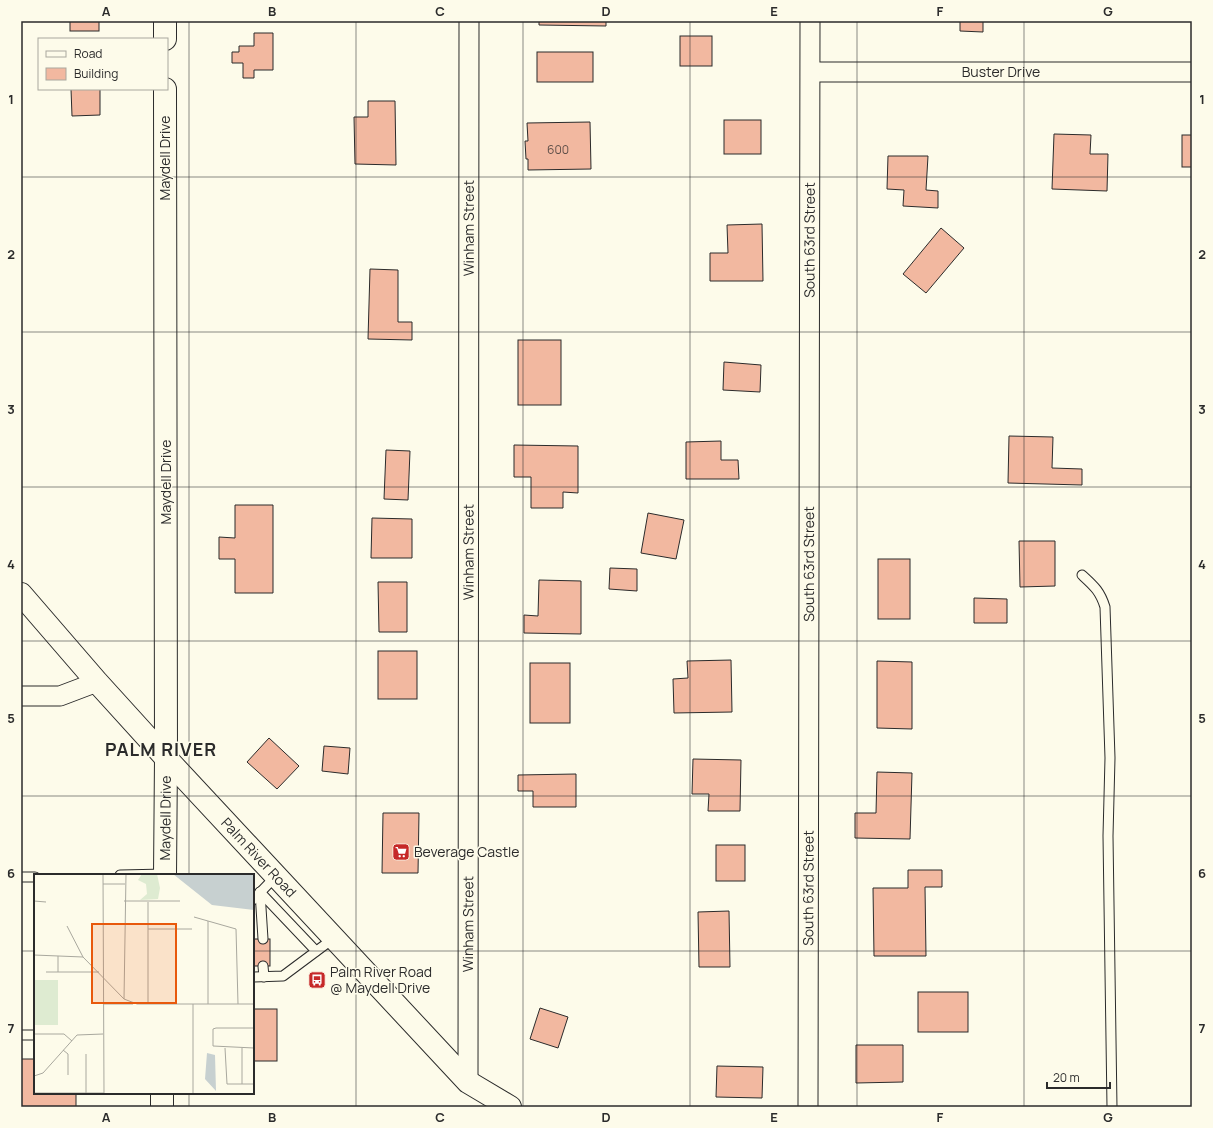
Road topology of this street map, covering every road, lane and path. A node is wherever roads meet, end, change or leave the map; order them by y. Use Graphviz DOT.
graph roads {
  1 [pos="165,21"];
  2 [pos="469,21"];
  3 [pos="810,21"];
  4 [pos="165,38"];
  5 [pos="811,72"];
  6 [pos="1192,72"];
  7 [pos="165,90"];
  8 [pos="1082,575"];
  9 [pos="21,594"];
  10 [pos="97,682"];
  11 [pos="21,696"];
  12 [pos="166,758"];
  13 [pos="165,874"];
  14 [pos="276,876"];
  15 [pos="21,877"];
  16 [pos="34,877"];
  17 [pos="260,892"];
  18 [pos="254,899"];
  19 [pos="334,938"];
  20 [pos="263,939"];
  21 [pos="316,951"];
  22 [pos="263,966"];
  23 [pos="254,977"];
  24 [pos="264,977"];
  25 [pos="21,1035"];
  26 [pos="34,1035"];
  27 [pos="468,1082"];
  28 [pos="162,1094"];
  29 [pos="162,1107"];
  30 [pos="510,1107"];
  31 [pos="808,1107"];
  32 [pos="1112,1107"];
  1 -- 4 [label="street"];
  2 -- 27 [label="street, Winham Street"];
  3 -- 5 [label="street, South 63rd Street"];
  5 -- 6 [label="street, Buster Drive"];
  5 -- 31 [label="street, South 63rd Street"];
  7 -- 12 [label="street, Maydell Drive"];
  8 -- 32 [label="lane"];
  9 -- 10 [label="street, Palm River Road"];
  10 -- 11 [label="street"];
  10 -- 12 [label="street, Palm River Road"];
  12 -- 13 [label="street, Maydell Drive"];
  12 -- 14 [label="street, Palm River Road"];
  14 -- 17 [label="lane"];
  14 -- 19 [label="street, Palm River Road"];
  15 -- 16 [label="lane"];
  17 -- 18 [label="lane"];
  17 -- 20 [label="lane"];
  17 -- 21 [label="lane"];
  19 -- 21 [label="lane"];
  19 -- 27 [label="street, Palm River Road"];
  21 -- 24 [label="lane"];
  22 -- 24 [label="lane"];
  23 -- 24 [label="lane"];
  25 -- 26 [label="lane"];
  27 -- 30 [label="street, Palm River Road"];
  28 -- 29 [label="street"];
}
